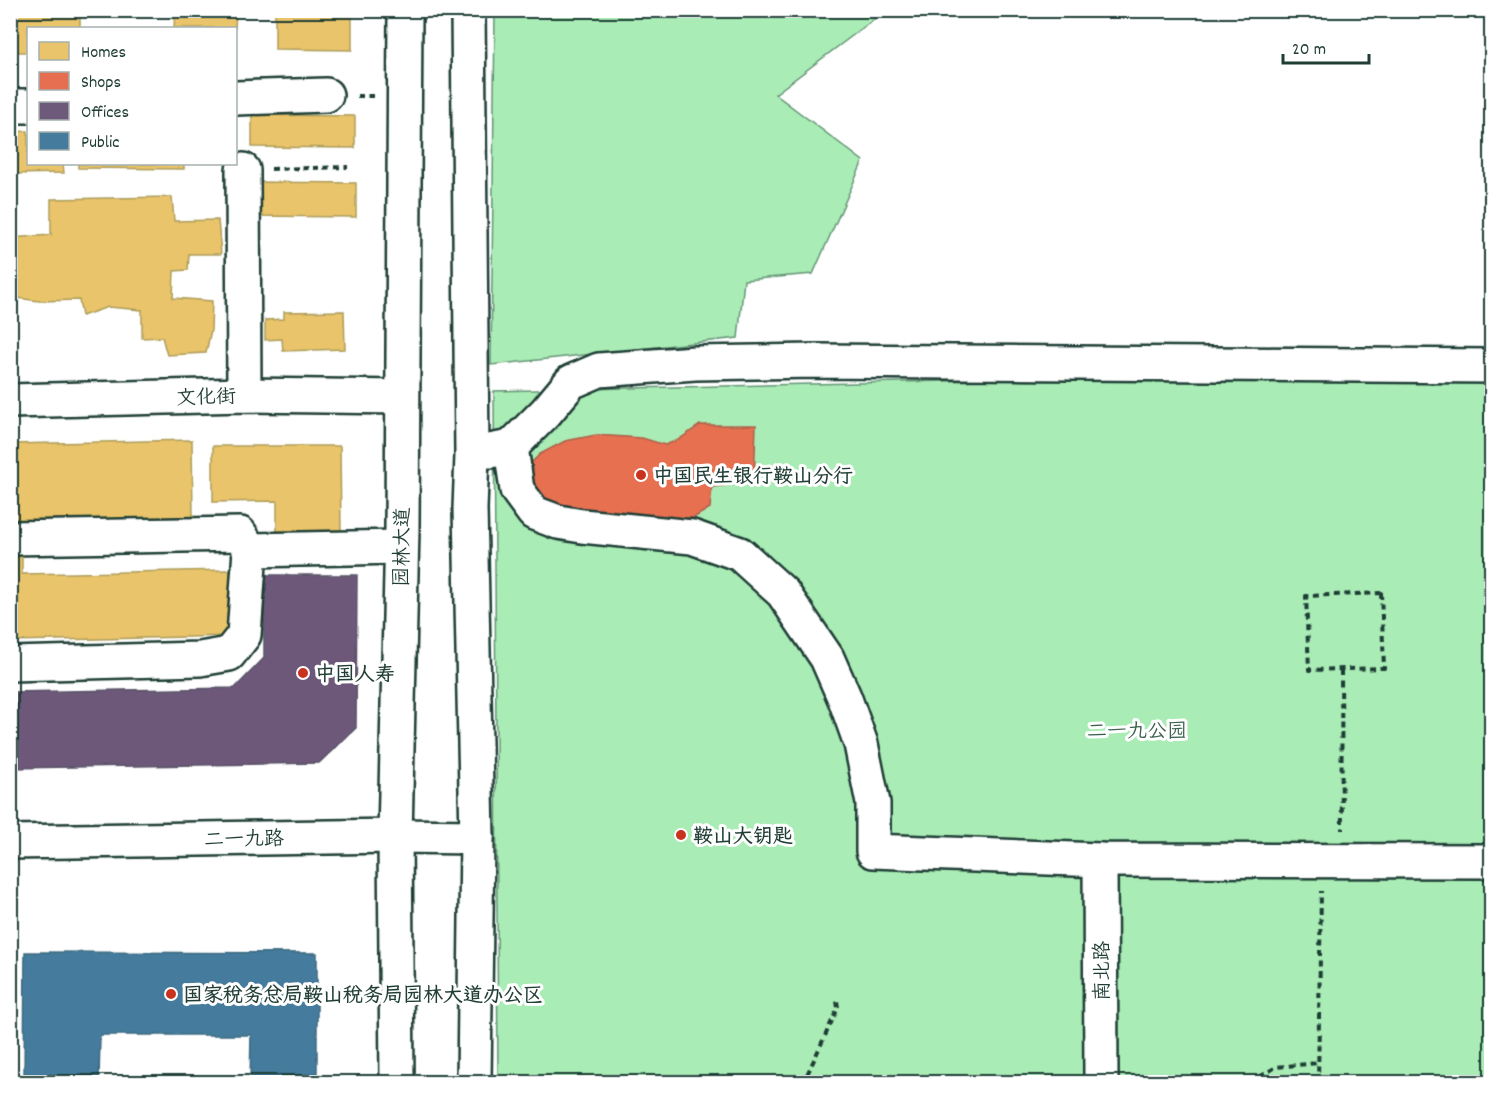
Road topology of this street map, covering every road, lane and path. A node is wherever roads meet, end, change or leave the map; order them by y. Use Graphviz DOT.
graph roads {
  1 [pos="405,10"];
  2 [pos="468,10"];
  3 [pos="326,95"];
  4 [pos="403,97"];
  5 [pos="237,98"];
  6 [pos="10,106"];
  7 [pos="27,106"];
  8 [pos="348,167"];
  9 [pos="243,170"];
  10 [pos="1491,366"];
  11 [pos="244,395"];
  12 [pos="402,397"];
  13 [pos="10,401"];
  14 [pos="511,447"];
  15 [pos="472,455"];
  16 [pos="10,538"];
  17 [pos="401,547"];
  18 [pos="250,550"];
  19 [pos="10,664"];
  20 [pos="1341,670"];
  21 [pos="395,836"];
  22 [pos="477,837"];
  23 [pos="10,842"];
  24 [pos="1100,860"];
  25 [pos="1332,860"];
  26 [pos="1491,861"];
  27 [pos="837,1001"];
  28 [pos="1318,1063"];
  29 [pos="397,1083"];
  30 [pos="474,1083"];
  31 [pos="809,1083"];
  32 [pos="1101,1083"];
  33 [pos="1251,1083"];
  34 [pos="1318,1083"];
  1 -- 4 [label="main road, 园林大道"];
  2 -- 15 [label="main road"];
  3 -- 4 [label="path"];
  3 -- 5 [label="main road"];
  4 -- 12 [label="main road, 园林大道"];
  6 -- 7 [label="main road"];
  8 -- 9 [label="path"];
  9 -- 11 [label="main road"];
  10 -- 14 [label="main road"];
  11 -- 12 [label="main road, 文化街"];
  11 -- 13 [label="main road, 文化街"];
  12 -- 17 [label="main road, 园林大道"];
  14 -- 15 [label="main road"];
  14 -- 24 [label="main road"];
  15 -- 22 [label="main road"];
  16 -- 18 [label="main road"];
  17 -- 18 [label="main road"];
  17 -- 21 [label="main road, 园林大道"];
  18 -- 19 [label="main road"];
  20 -- 20 [label="path"];
  20 -- 25 [label="path"];
  21 -- 22 [label="main road, 二一九路"];
  21 -- 23 [label="main road, 二一九路"];
  21 -- 29 [label="main road, 园林大道"];
  22 -- 30 [label="main road"];
  24 -- 25 [label="main road"];
  24 -- 32 [label="main road, 南北路"];
  25 -- 26 [label="main road"];
  25 -- 28 [label="path"];
  27 -- 31 [label="path"];
  28 -- 33 [label="path"];
  28 -- 34 [label="path"];
}
